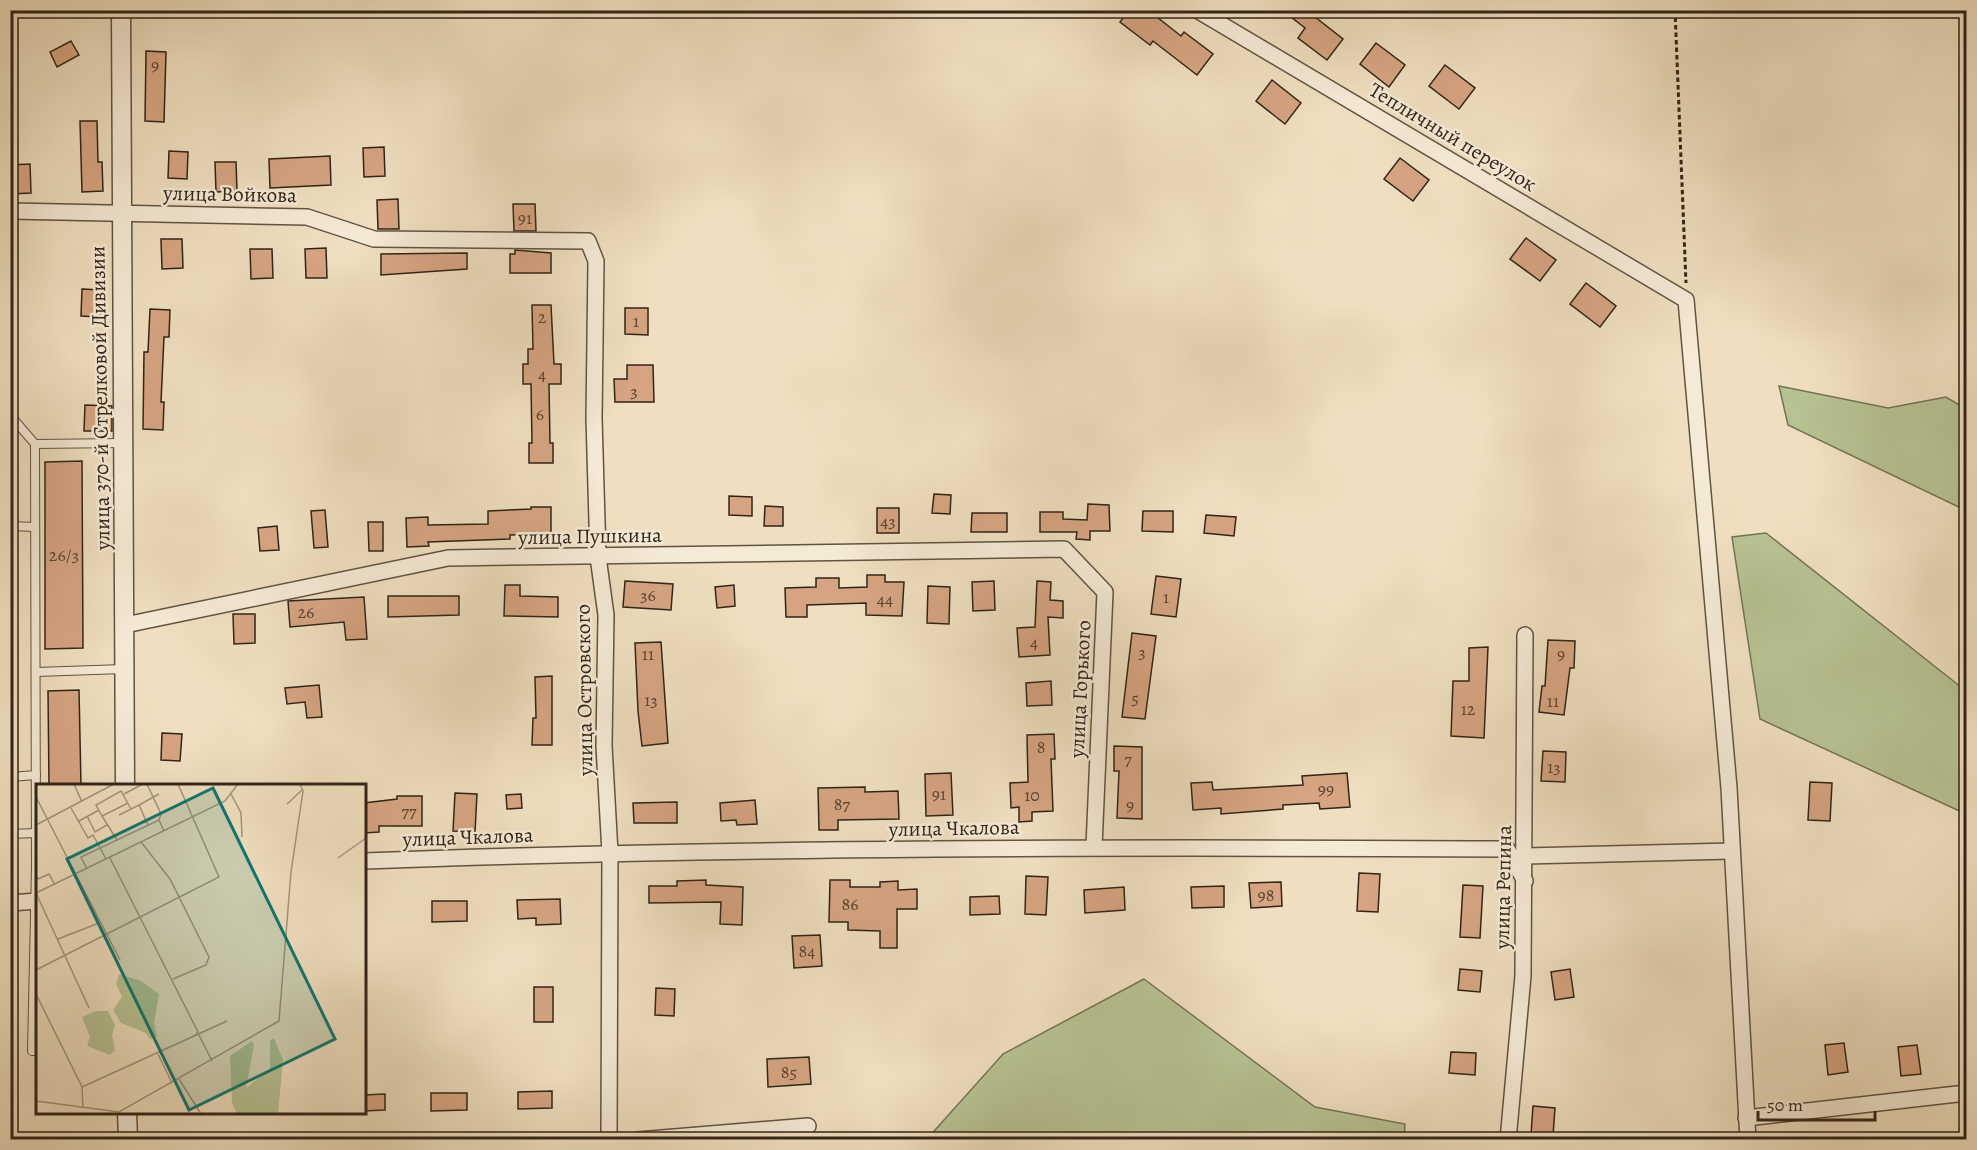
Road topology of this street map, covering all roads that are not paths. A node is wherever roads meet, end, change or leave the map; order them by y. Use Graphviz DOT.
graph roads {
  1 [pos="121,10"];
  2 [pos="1197,10"];
  3 [pos="10,212"];
  4 [pos="120,212"];
  5 [pos="588,241"];
  6 [pos="10,415"];
  7 [pos="124,443"];
  8 [pos="35,444"];
  9 [pos="10,526"];
  10 [pos="35,527"];
  11 [pos="1064,549"];
  12 [pos="598,556"];
  13 [pos="125,625"];
  14 [pos="1525,635"];
  15 [pos="125,669"];
  16 [pos="36,672"];
  17 [pos="36,775"];
  18 [pos="10,777"];
  19 [pos="125,784"];
  20 [pos="36,833"];
  21 [pos="10,834"];
  22 [pos="1094,847"];
  23 [pos="1732,851"];
  24 [pos="610,853"];
  25 [pos="1525,856"];
  26 [pos="366,861"];
  27 [pos="1525,881"];
  28 [pos="36,901"];
  29 [pos="10,903"];
  30 [pos="36,1051"];
  31 [pos="1966,1093"];
  32 [pos="128,1114"];
  33 [pos="1746,1118"];
  34 [pos="808,1126"];
  35 [pos="128,1140"];
  36 [pos="609,1140"];
  37 [pos="638,1140"];
  38 [pos="1508,1140"];
  39 [pos="1748,1140"];
  1 -- 4 [label="street, улица 370-й Стрелковой Дивизии"];
  2 -- 23 [label="street, Тепличный переулок"];
  3 -- 4 [label="street, улица Войкова"];
  4 -- 5 [label="street, улица Войкова"];
  4 -- 7 [label="street, улица 370-й Стрелковой Дивизии"];
  5 -- 12 [label="street, улица Островского"];
  6 -- 8 [label="lane"];
  7 -- 8 [label="lane"];
  7 -- 13 [label="street, улица 370-й Стрелковой Дивизии"];
  8 -- 10 [label="lane"];
  9 -- 10 [label="lane"];
  10 -- 16 [label="lane"];
  11 -- 12 [label="street, улица Пушкина"];
  11 -- 22 [label="street, улица Горького"];
  12 -- 13 [label="street, улица Пушкина"];
  12 -- 24 [label="street, улица Островского"];
  13 -- 15 [label="street, улица 370-й Стрелковой Дивизии"];
  14 -- 25 [label="street, улица Репина"];
  15 -- 16 [label="lane"];
  15 -- 19 [label="street, улица 370-й Стрелковой Дивизии"];
  16 -- 17 [label="lane"];
  17 -- 18 [label="lane"];
  17 -- 20 [label="lane"];
  20 -- 21 [label="lane"];
  20 -- 28 [label="lane"];
  22 -- 24 [label="street, улица Чкалова"];
  22 -- 27 [label="street, улица Чкалова"];
  23 -- 25 [label="street"];
  23 -- 33 [label="street"];
  24 -- 26 [label="street, улица Чкалова"];
  24 -- 36 [label="street, улица Островского"];
  25 -- 27 [label="street, улица Репина"];
  27 -- 38 [label="street, улица Репина"];
  28 -- 29 [label="street"];
  28 -- 30 [label="lane"];
  31 -- 33 [label="street"];
  32 -- 35 [label="street"];
  33 -- 39 [label="street"];
  34 -- 37 [label="street"];
}
